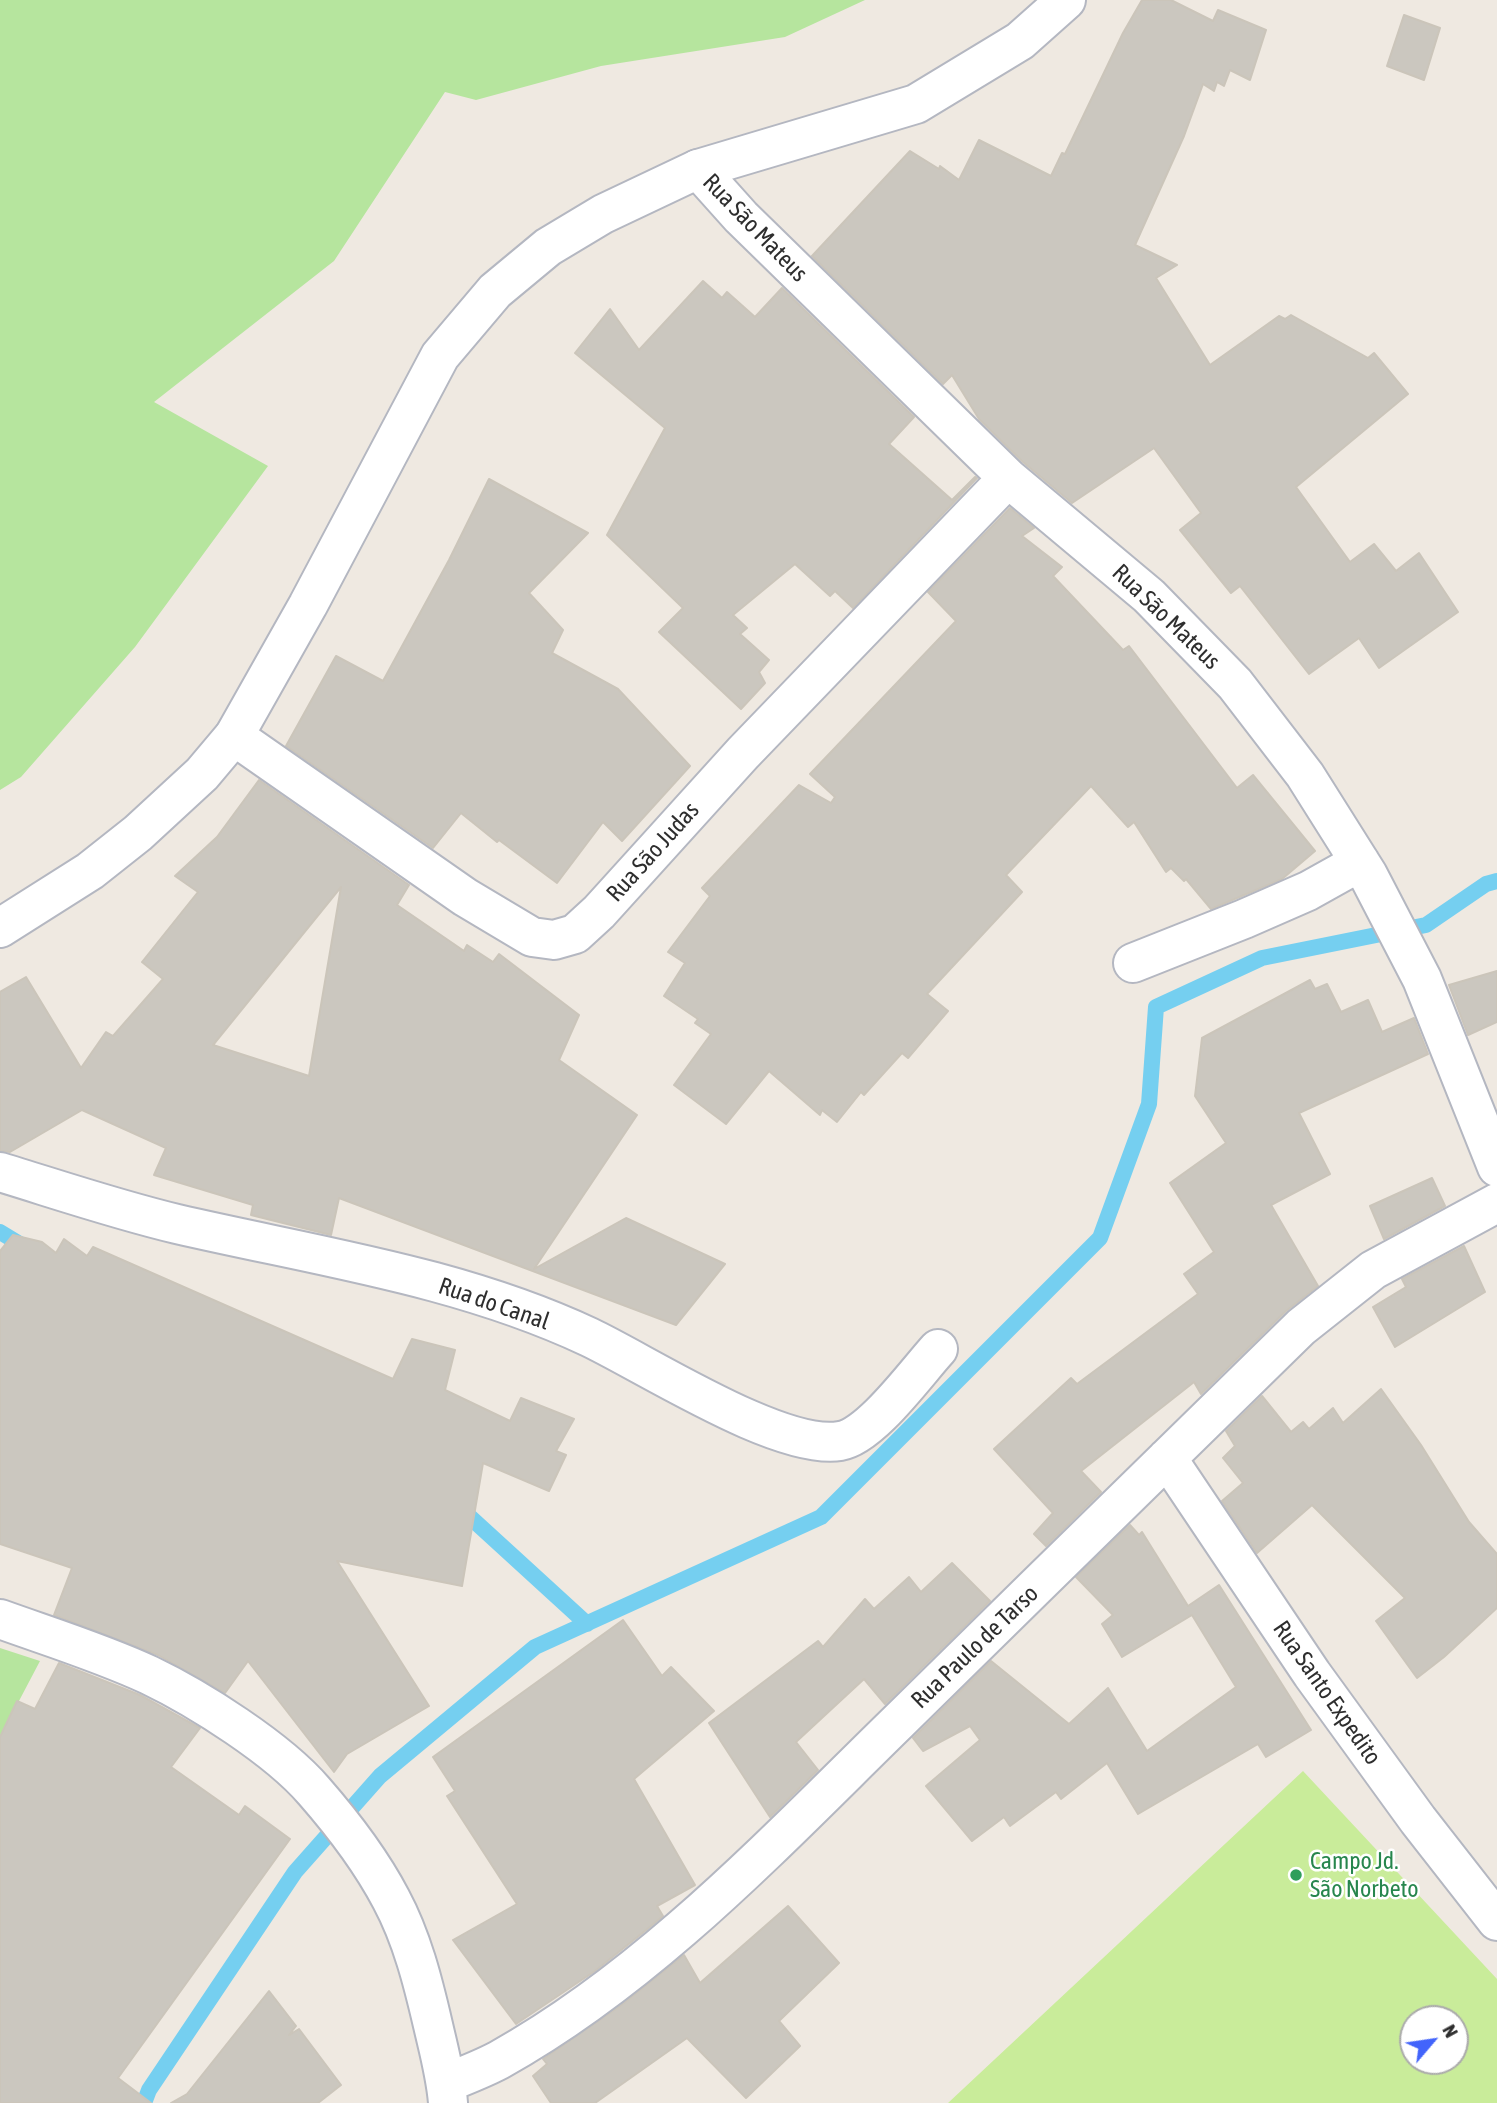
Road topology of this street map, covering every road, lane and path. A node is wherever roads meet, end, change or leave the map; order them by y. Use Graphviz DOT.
graph roads {
  1 [pos="1066,0"];
  2 [pos="698,169"];
  3 [pos="1008,478"];
  4 [pos="234,736"];
  5 [pos="1364,869"];
  6 [pos="0,928"];
  7 [pos="1133,963"];
  8 [pos="1497,1167"];
  9 [pos="0,1172"];
  10 [pos="1497,1203"];
  11 [pos="938,1349"];
  12 [pos="1167,1458"];
  13 [pos="0,1619"];
  14 [pos="1497,1921"];
  15 [pos="447,2093"];
  1 -- 2 [label="street"];
  2 -- 3 [label="street, Rua São Mateus"];
  2 -- 4 [label="street"];
  3 -- 4 [label="street, Rua São Judas"];
  3 -- 5 [label="street, Rua São Mateus"];
  4 -- 6 [label="street"];
  5 -- 7 [label="street"];
  5 -- 8 [label="street, Rua São Mateus"];
  9 -- 11 [label="street, Rua do Canal"];
  10 -- 12 [label="street, Rua Paulo de Tarso"];
  12 -- 14 [label="street, Rua Santo Expedito"];
  12 -- 15 [label="street, Rua Paulo de Tarso"];
  13 -- 15 [label="street"];
}
